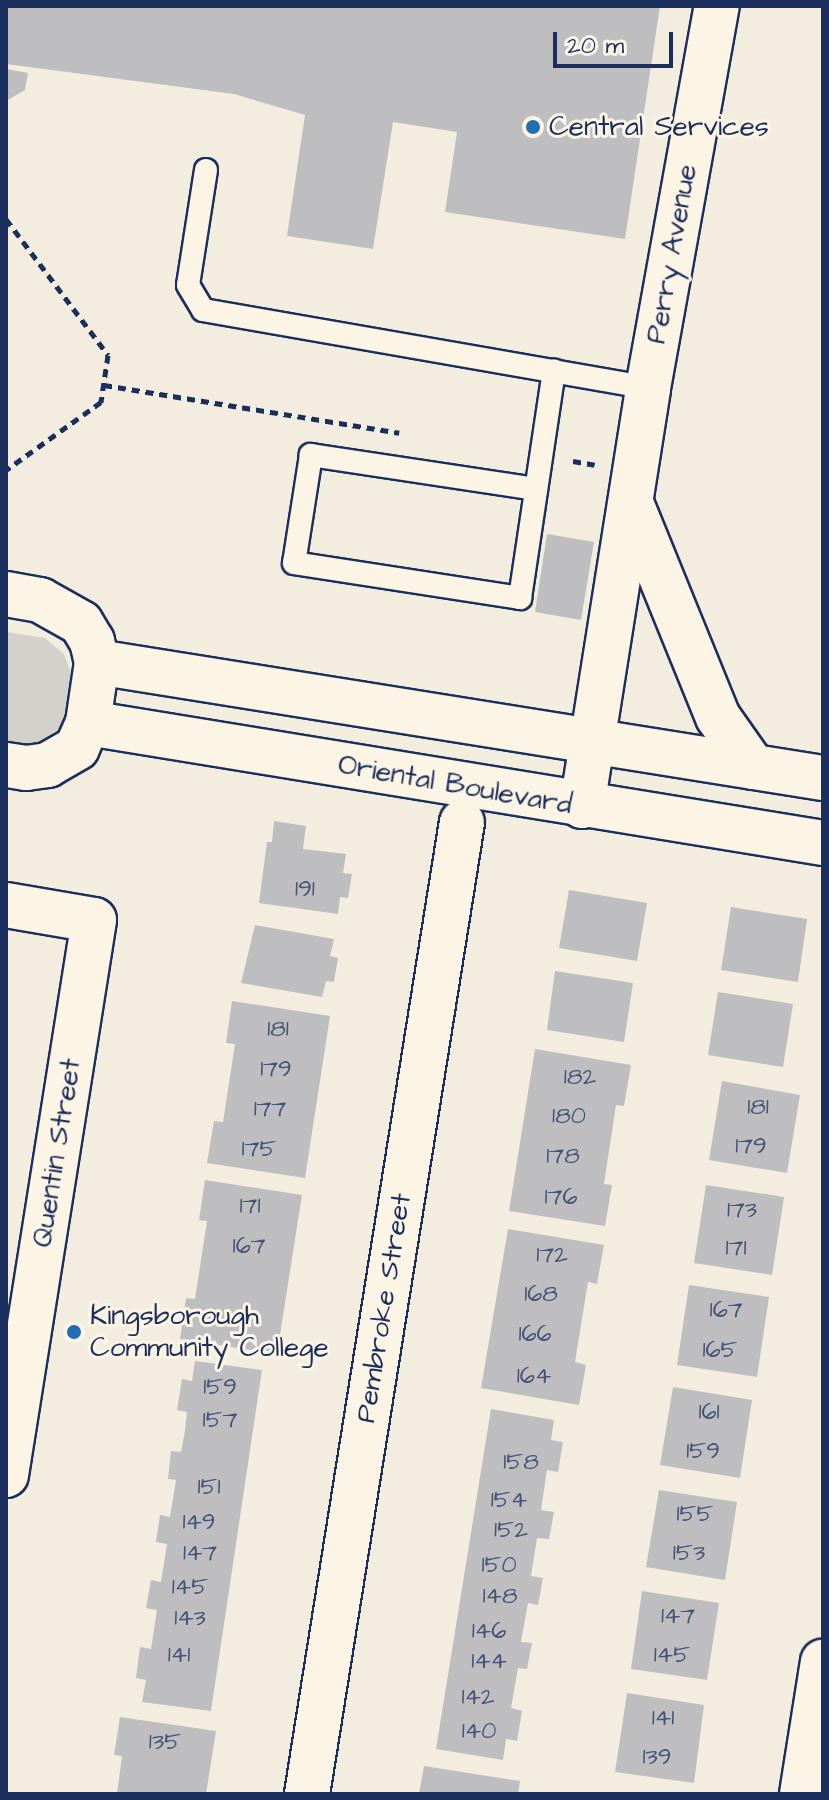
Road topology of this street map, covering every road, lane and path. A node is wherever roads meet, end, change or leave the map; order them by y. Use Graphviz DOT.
graph roads {
  1 [pos="717,6"];
  2 [pos="206,170"];
  3 [pos="6,219"];
  4 [pos="554,371"];
  5 [pos="104,385"];
  6 [pos="648,388"];
  7 [pos="403,433"];
  8 [pos="570,461"];
  9 [pos="599,465"];
  10 [pos="6,470"];
  11 [pos="536,489"];
  12 [pos="631,503"];
  13 [pos="6,594"];
  14 [pos="97,662"];
  15 [pos="88,723"];
  16 [pos="592,741"];
  17 [pos="6,765"];
  18 [pos="753,767"];
  19 [pos="823,778"];
  20 [pos="582,806"];
  21 [pos="462,822"];
  22 [pos="823,843"];
  23 [pos="6,905"];
  24 [pos="6,1475"];
  25 [pos="823,1662"];
  26 [pos="307,1794"];
  27 [pos="802,1794"];
  1 -- 6 [label="street, Perry Avenue"];
  2 -- 4 [label="lane"];
  3 -- 5 [label="path"];
  4 -- 6 [label="lane"];
  4 -- 11 [label="lane"];
  5 -- 7 [label="path"];
  5 -- 10 [label="path"];
  6 -- 12 [label="street, Perry Avenue"];
  8 -- 9 [label="path"];
  11 -- 11 [label="lane"];
  12 -- 16 [label="street, Perry Avenue"];
  12 -- 18 [label="street"];
  13 -- 14 [label="street"];
  14 -- 15 [label="street"];
  14 -- 16 [label="street"];
  15 -- 17 [label="street"];
  15 -- 20 [label="street, Oriental Boulevard"];
  16 -- 18 [label="street"];
  16 -- 20 [label="street, Perry Avenue"];
  18 -- 19 [label="street"];
  20 -- 22 [label="street, Oriental Boulevard"];
  21 -- 26 [label="street, Pembroke Street"];
  23 -- 24 [label="street, Quentin Street"];
  25 -- 27 [label="street"];
}
